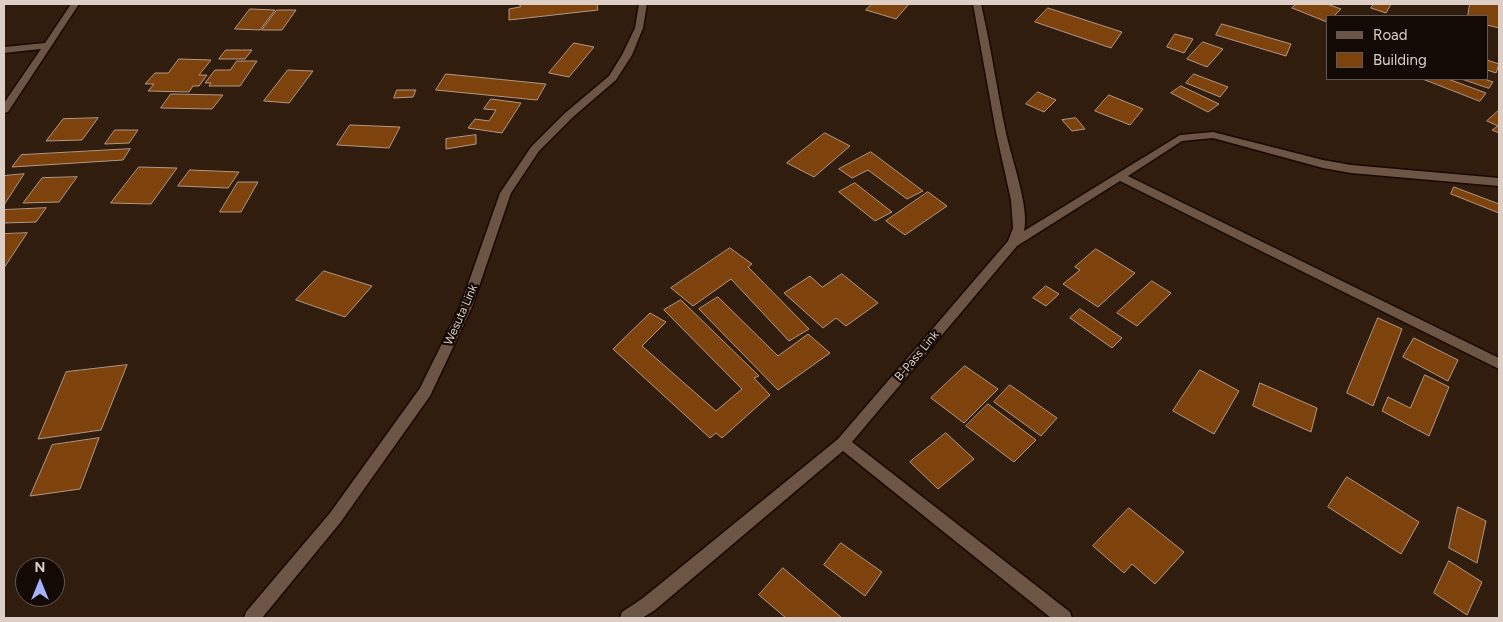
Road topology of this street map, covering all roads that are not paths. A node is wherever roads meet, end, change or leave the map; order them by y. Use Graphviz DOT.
graph roads {
  1 [pos="75,4"];
  2 [pos="644,4"];
  3 [pos="977,4"];
  4 [pos="47,45"];
  5 [pos="4,50"];
  6 [pos="4,110"];
  7 [pos="1120,176"];
  8 [pos="1499,182"];
  9 [pos="1013,243"];
  10 [pos="1499,364"];
  11 [pos="843,443"];
  12 [pos="252,618"];
  13 [pos="628,618"];
  14 [pos="1064,618"];
  1 -- 4 [label="street"];
  2 -- 12 [label="street, Wesuta Link"];
  3 -- 9 [label="street, B-Pass Link"];
  4 -- 5 [label="street"];
  4 -- 6 [label="street"];
  7 -- 8 [label="street"];
  7 -- 9 [label="street"];
  7 -- 10 [label="street"];
  9 -- 11 [label="street, B-Pass Link"];
  11 -- 13 [label="street, B-Pass Link"];
  11 -- 14 [label="street"];
}
